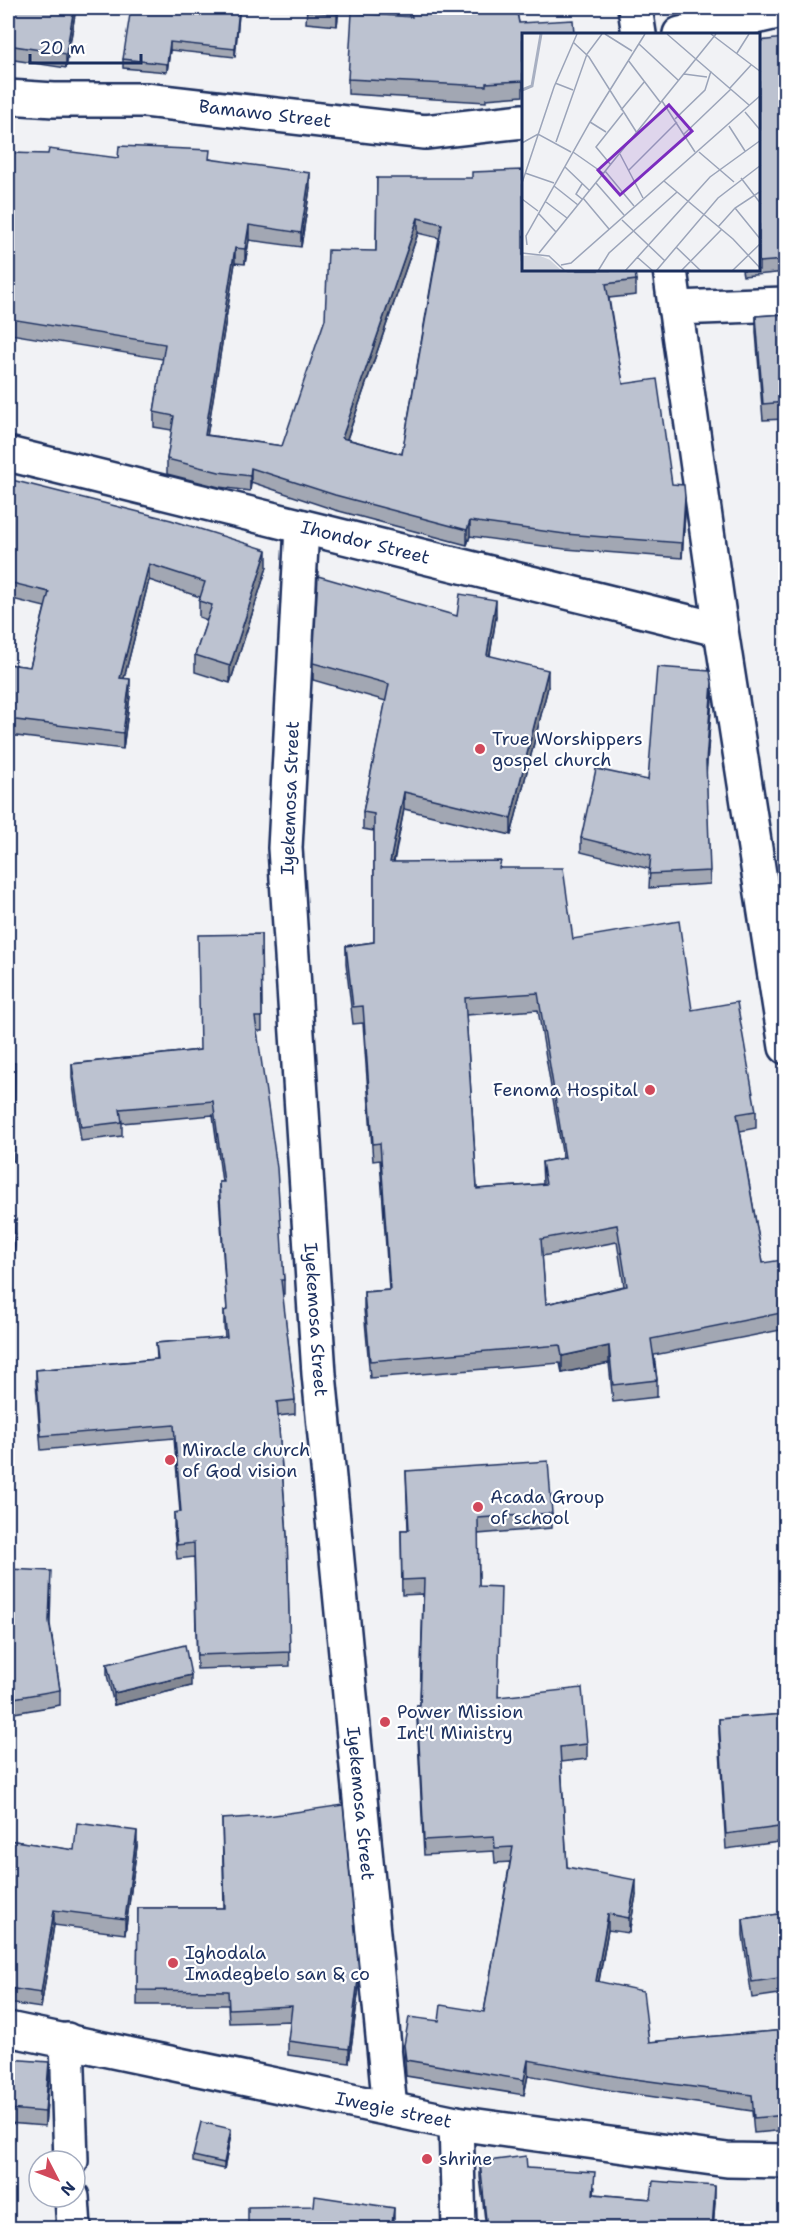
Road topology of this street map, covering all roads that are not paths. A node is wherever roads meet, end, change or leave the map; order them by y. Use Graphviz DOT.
graph roads {
  1 [pos="635,8"];
  2 [pos="786,10"];
  3 [pos="639,33"];
  4 [pos="684,33"];
  5 [pos="8,97"];
  6 [pos="522,122"];
  7 [pos="670,272"];
  8 [pos="786,304"];
  9 [pos="675,308"];
  10 [pos="8,454"];
  11 [pos="302,527"];
  12 [pos="721,630"];
  13 [pos="786,1047"];
  14 [pos="8,2029"];
  15 [pos="67,2040"];
  16 [pos="390,2109"];
  17 [pos="456,2123"];
  18 [pos="71,2149"];
  19 [pos="786,2161"];
  20 [pos="73,2209"];
  21 [pos="74,2229"];
  22 [pos="459,2229"];
  1 -- 3 [label="street"];
  2 -- 4 [label="street"];
  5 -- 6 [label="street, Bamawo Street"];
  7 -- 9 [label="street"];
  8 -- 9 [label="street"];
  9 -- 12 [label="street"];
  10 -- 11 [label="street, Ihondor Street"];
  11 -- 12 [label="street, Ihondor Street"];
  11 -- 16 [label="street, Iyekemosa Street"];
  12 -- 13 [label="street"];
  14 -- 15 [label="street, Iwegie street"];
  15 -- 16 [label="street, Iwegie street"];
  15 -- 18 [label="street"];
  16 -- 17 [label="street, Iwegie street"];
  17 -- 19 [label="street, Iwegie street"];
  17 -- 22 [label="street"];
  20 -- 21 [label="street"];
}
